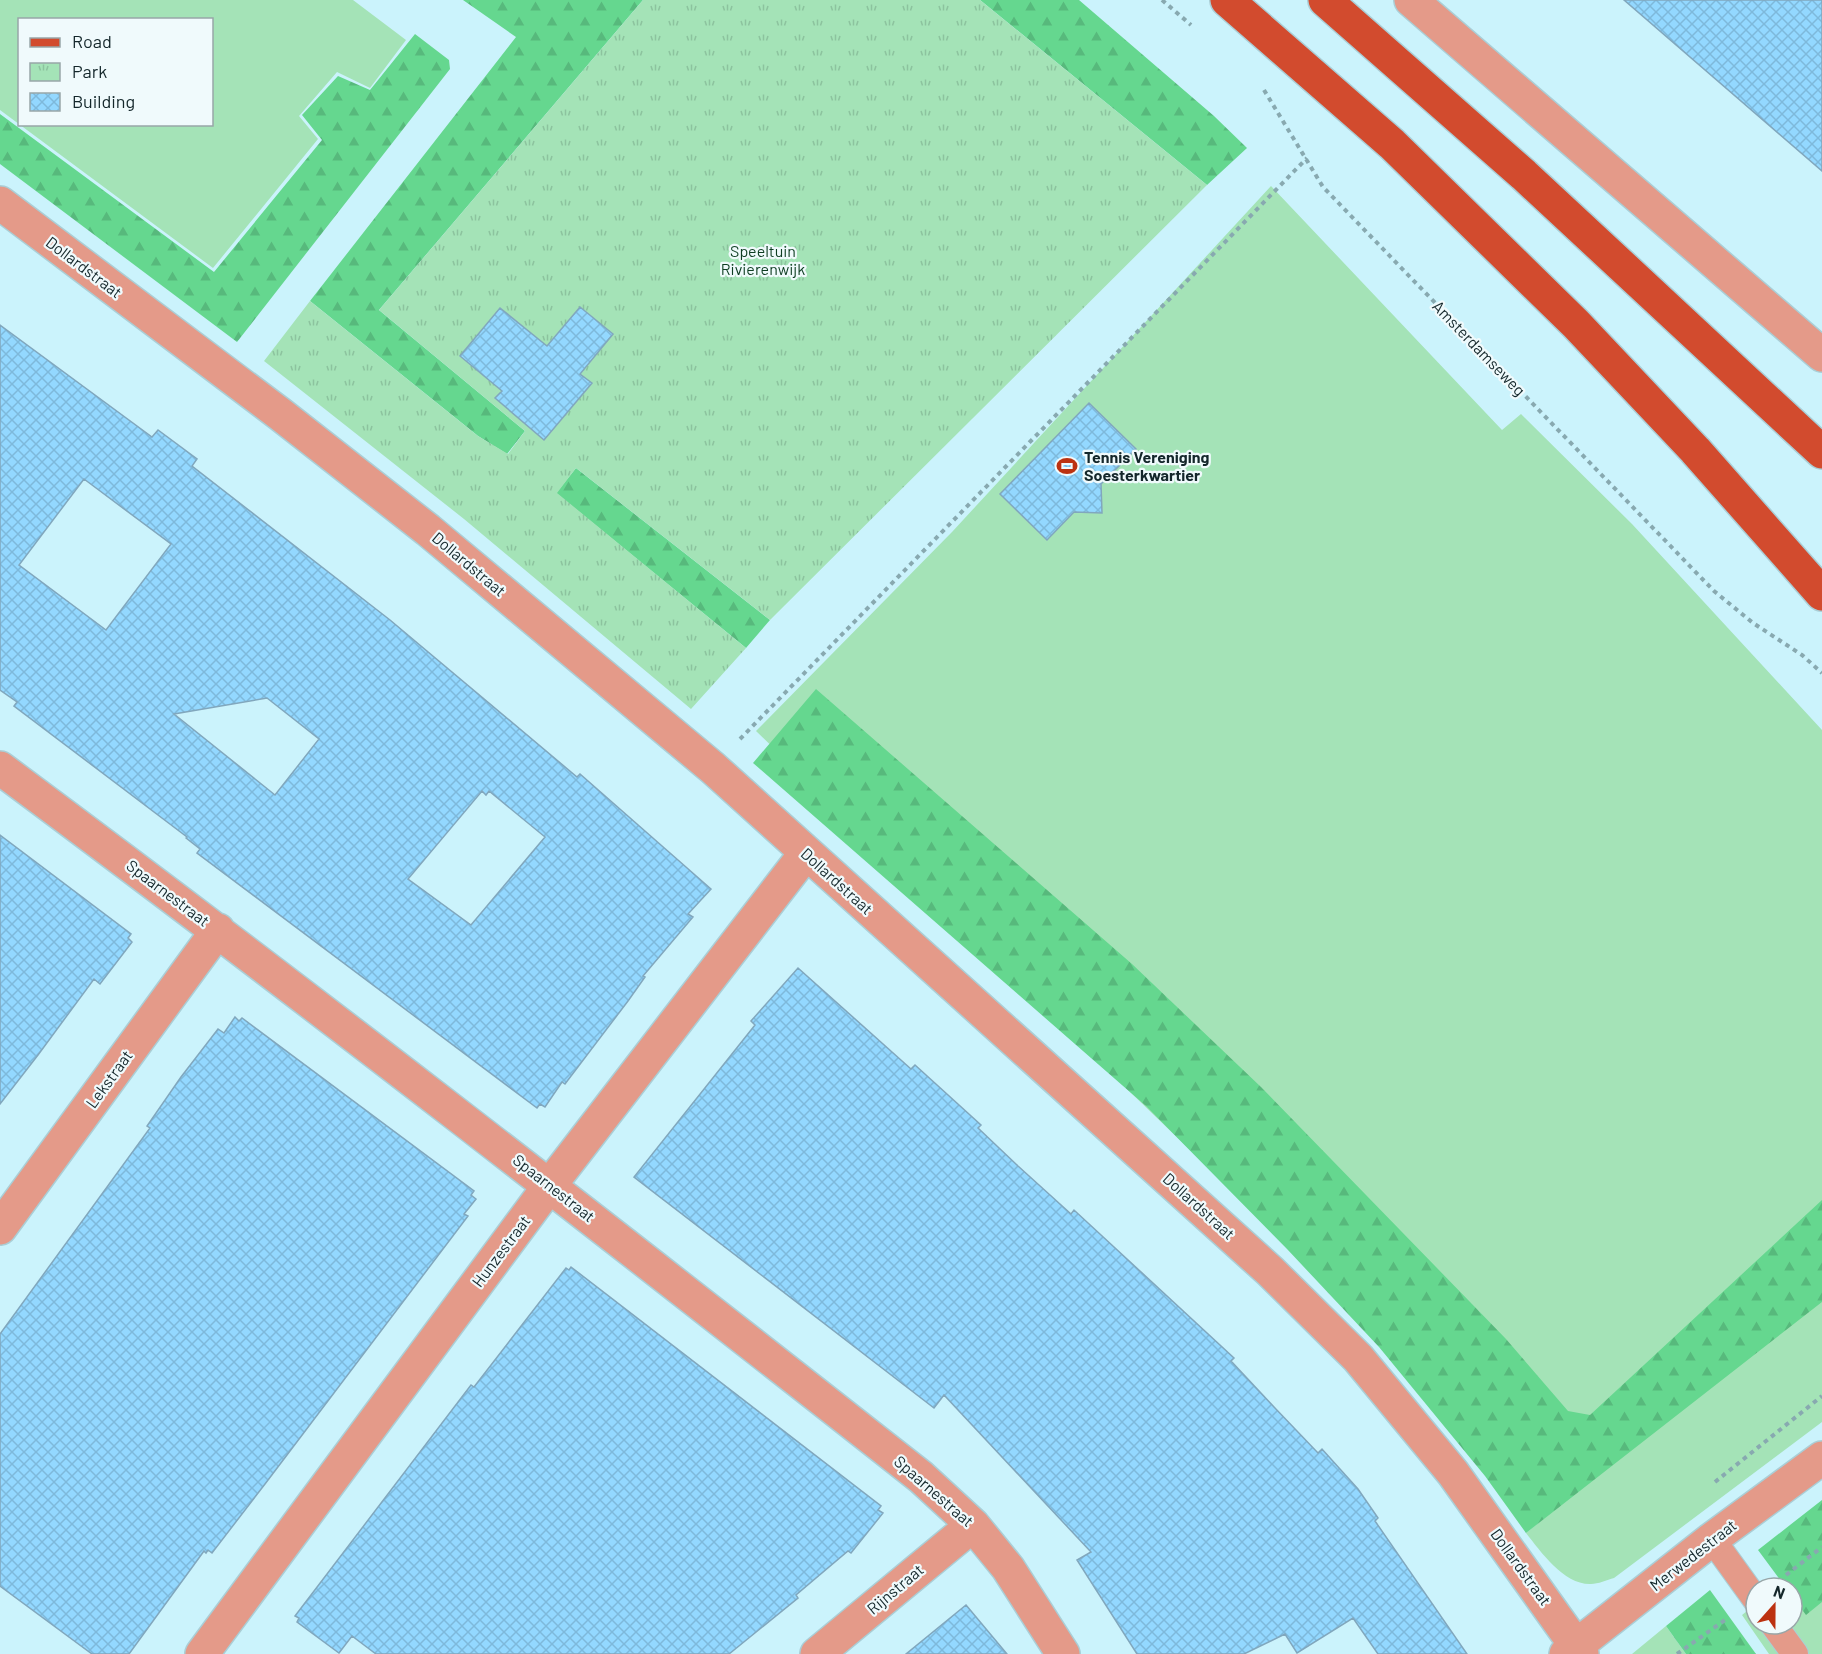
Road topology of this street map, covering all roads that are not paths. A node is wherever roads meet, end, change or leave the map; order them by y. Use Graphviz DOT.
graph roads {
  1 [pos="1227,0"];
  2 [pos="1325,0"];
  3 [pos="1411,0"];
  4 [pos="0,203"];
  5 [pos="1822,356"];
  6 [pos="1822,452"];
  7 [pos="1822,594"];
  8 [pos="0,768"];
  9 [pos="806,853"];
  10 [pos="218,930"];
  11 [pos="550,1185"];
  12 [pos="0,1228"];
  13 [pos="1822,1458"];
  14 [pos="973,1525"];
  15 [pos="1712,1539"];
  16 [pos="1744,1584"];
  17 [pos="1782,1636"];
  18 [pos="1575,1651"];
  19 [pos="202,1654"];
  20 [pos="817,1654"];
  21 [pos="1063,1654"];
  22 [pos="1795,1654"];
  1 -- 7 [label="main road"];
  2 -- 6 [label="main road"];
  3 -- 5 [label="street"];
  4 -- 9 [label="street, Dollardstraat"];
  8 -- 10 [label="street, Spaarnestraat"];
  9 -- 11 [label="street, Hunzestraat"];
  9 -- 18 [label="street, Dollardstraat"];
  10 -- 11 [label="street, Spaarnestraat"];
  10 -- 12 [label="street, Lekstraat"];
  11 -- 14 [label="street, Spaarnestraat"];
  11 -- 19 [label="street, Hunzestraat"];
  13 -- 15 [label="street, Merwedestraat"];
  14 -- 20 [label="street, Rijnstraat"];
  14 -- 21 [label="street, Spaarnestraat"];
  15 -- 16 [label="lane"];
  15 -- 18 [label="street, Merwedestraat"];
  17 -- 22 [label="lane"];
}
